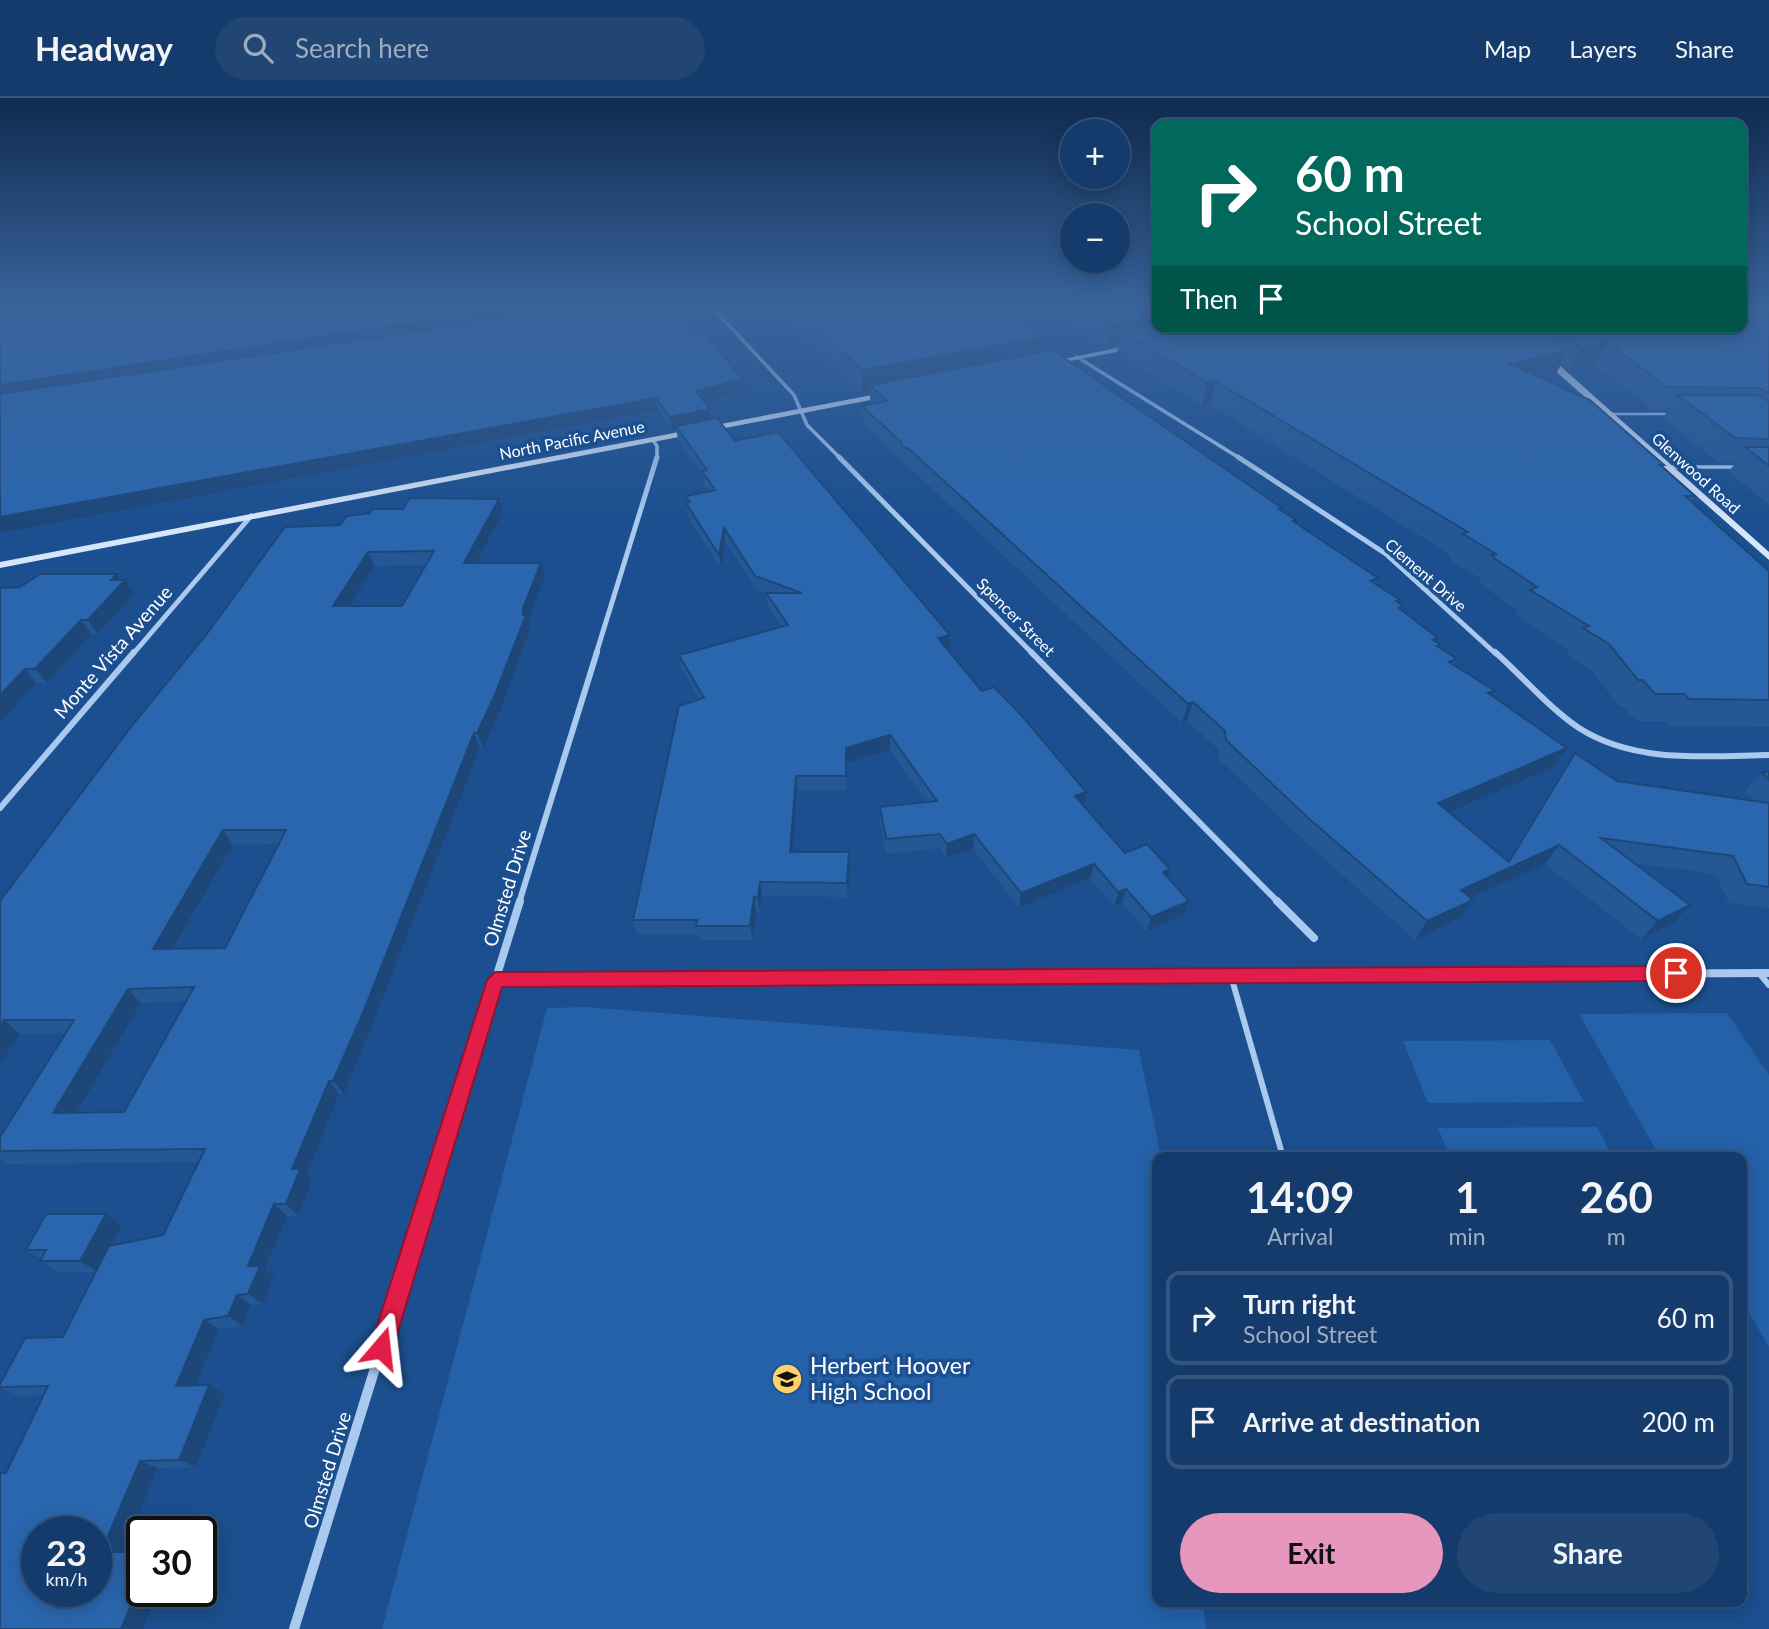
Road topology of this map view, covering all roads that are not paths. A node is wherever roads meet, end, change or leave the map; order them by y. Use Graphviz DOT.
graph roads {
  1 [pos="778,377"];
  2 [pos="1110,377"];
  3 [pos="1567,377"];
  4 [pos="898,392"];
  5 [pos="800,411"];
  6 [pos="1608,414"];
  7 [pos="1685,414"];
  8 [pos="652,439"];
  9 [pos="1668,467"];
  10 [pos="1745,467"];
  11 [pos="250,516"];
  12 [pos="1769,557"];
  13 [pos="0,565"];
  14 [pos="1768,757"];
  15 [pos="0,808"];
  16 [pos="1314,938"];
  17 [pos="1759,973"];
  18 [pos="1769,973"];
  19 [pos="1231,976"];
  20 [pos="495,980"];
  21 [pos="1769,985"];
  22 [pos="1282,1152"];
  23 [pos="294,1629"];
  1 -- 5 [label="street, Spencer Street"];
  2 -- 14 [label="street, Clement Drive"];
  3 -- 6 [label="street, Glenwood Road"];
  4 -- 5 [label="street, North Pacific Avenue"];
  5 -- 8 [label="street, North Pacific Avenue"];
  5 -- 16 [label="street, Spencer Street"];
  6 -- 7 [label="lane"];
  6 -- 9 [label="street, Glenwood Road"];
  8 -- 11 [label="street, North Pacific Avenue"];
  8 -- 20 [label="street, Olmsted Drive"];
  9 -- 10 [label="lane"];
  9 -- 12 [label="street, Glenwood Road"];
  11 -- 13 [label="street, North Pacific Avenue"];
  11 -- 15 [label="street, Monte Vista Avenue"];
  17 -- 18 [label="street"];
  17 -- 19 [label="street"];
  17 -- 21 [label="lane"];
  19 -- 20 [label="street"];
  19 -- 22 [label="lane"];
  20 -- 23 [label="street, Olmsted Drive"];
}
